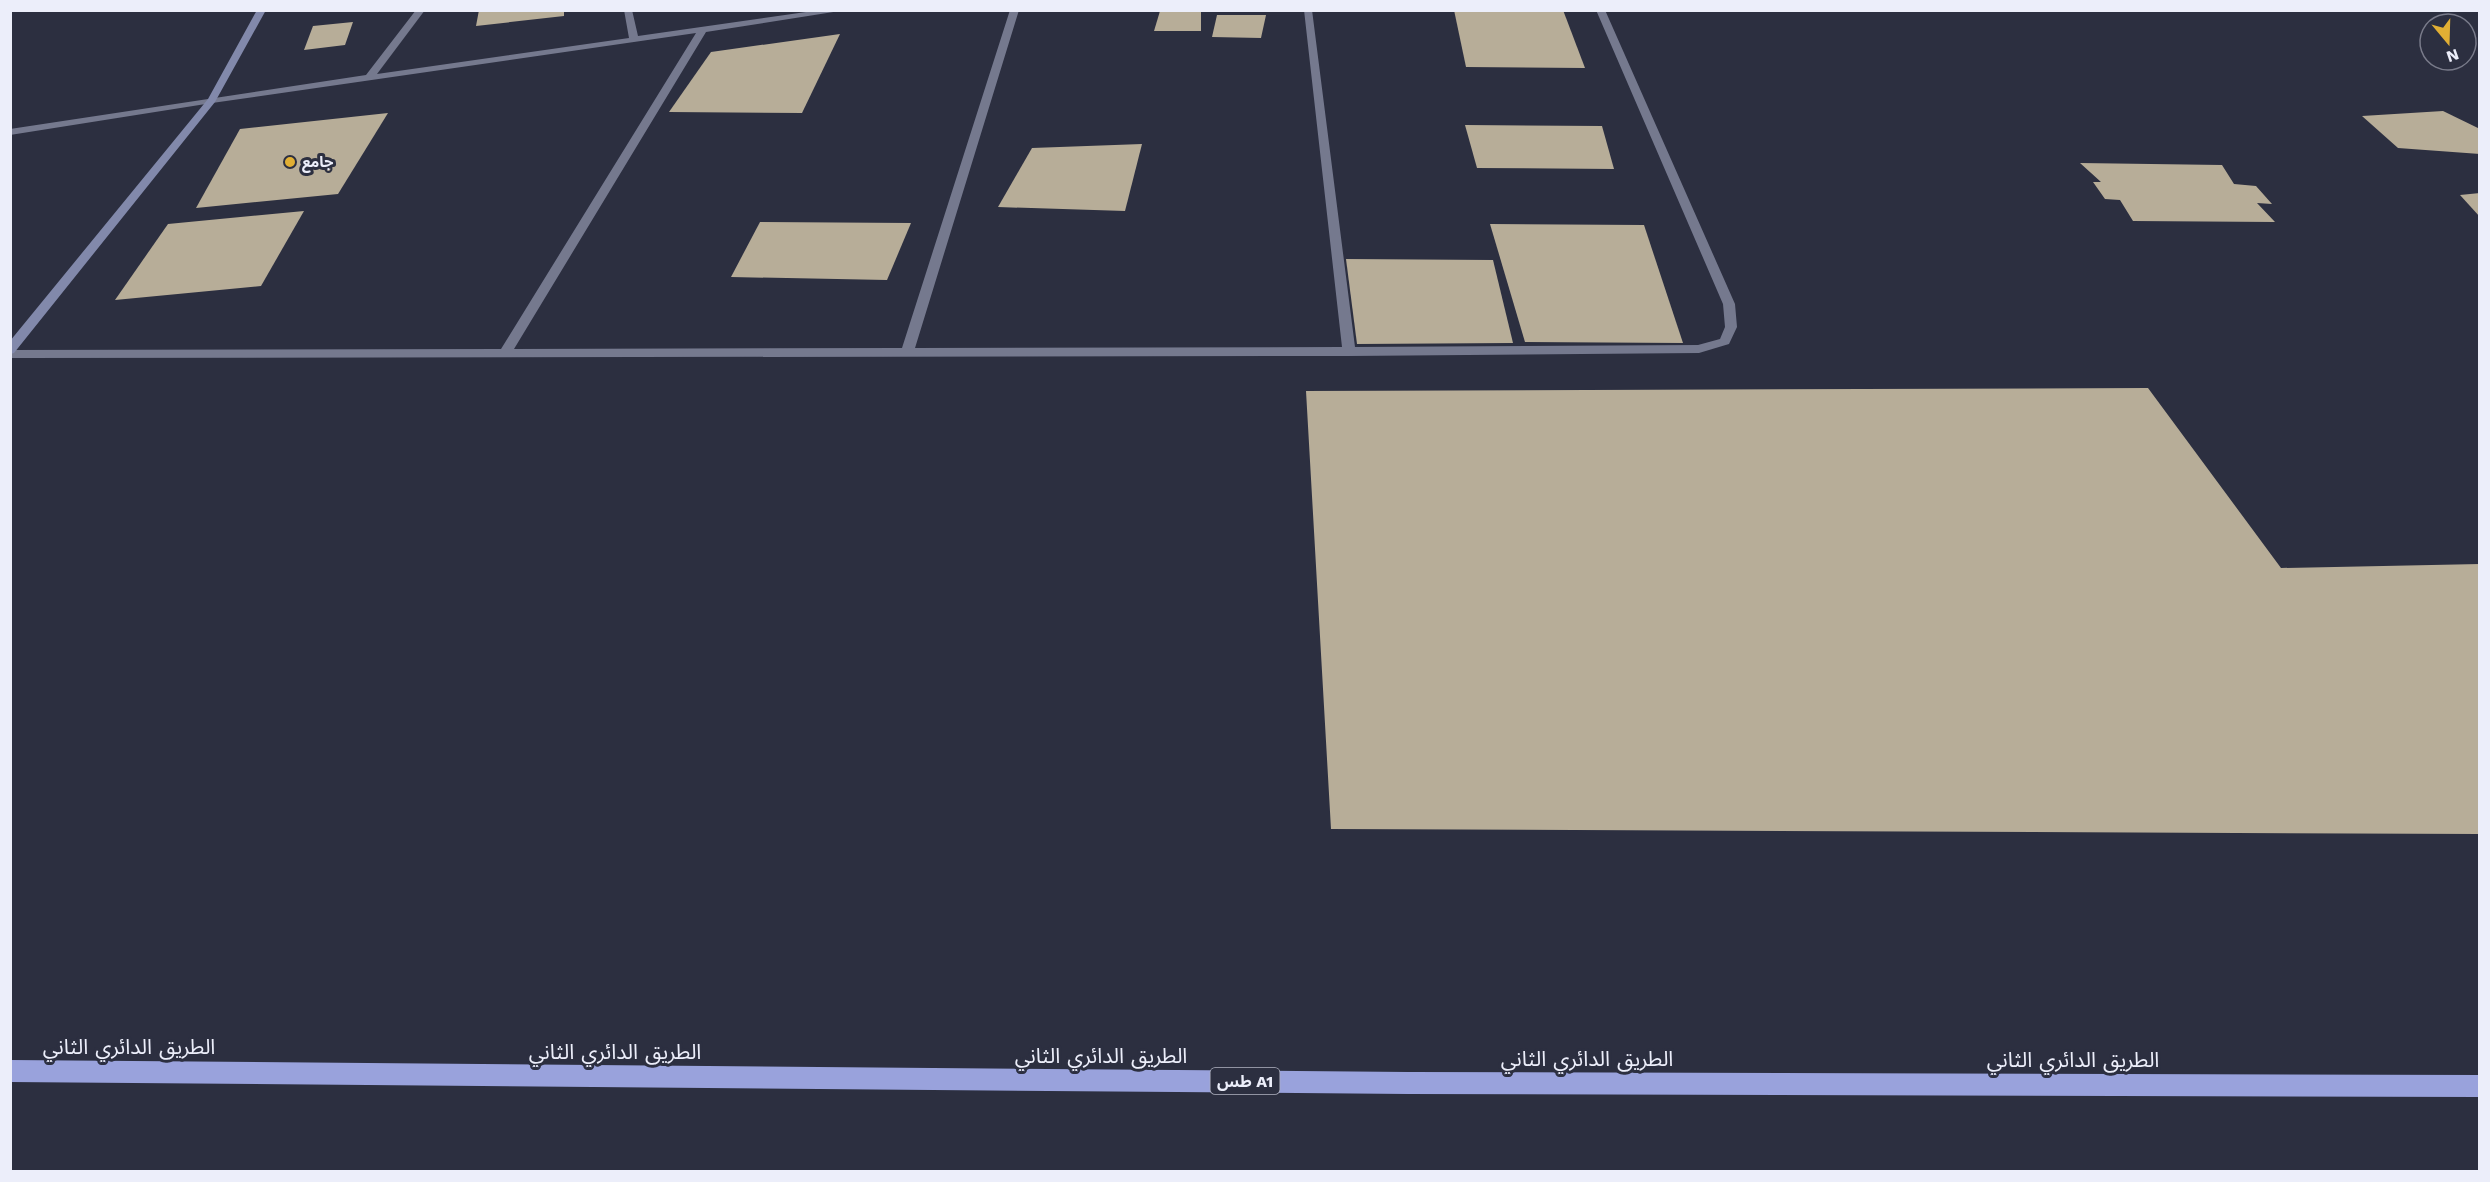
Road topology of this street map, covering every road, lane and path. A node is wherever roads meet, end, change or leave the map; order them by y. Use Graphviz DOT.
graph roads {
  1 [pos="262,10"];
  2 [pos="421,10"];
  3 [pos="628,10"];
  4 [pos="842,10"];
  5 [pos="1015,10"];
  6 [pos="1308,10"];
  7 [pos="1600,10"];
  8 [pos="703,30"];
  9 [pos="634,40"];
  10 [pos="368,79"];
  11 [pos="212,100"];
  12 [pos="10,132"];
  13 [pos="1349,351"];
  14 [pos="10,352"];
  15 [pos="908,352"];
  16 [pos="505,353"];
  17 [pos="10,1071"];
  18 [pos="2480,1086"];
  1 -- 11 [label="main road"];
  2 -- 10 [label="street"];
  3 -- 9 [label="street"];
  4 -- 8 [label="street"];
  5 -- 15 [label="street"];
  6 -- 13 [label="street"];
  7 -- 13 [label="street"];
  8 -- 9 [label="street"];
  8 -- 16 [label="street"];
  9 -- 10 [label="street"];
  10 -- 11 [label="street"];
  11 -- 12 [label="street"];
  11 -- 14 [label="main road"];
  13 -- 15 [label="street"];
  14 -- 16 [label="street"];
  15 -- 16 [label="street"];
  17 -- 18 [label="highway, الطريق الدائري الثاني / طس A1"];
}
